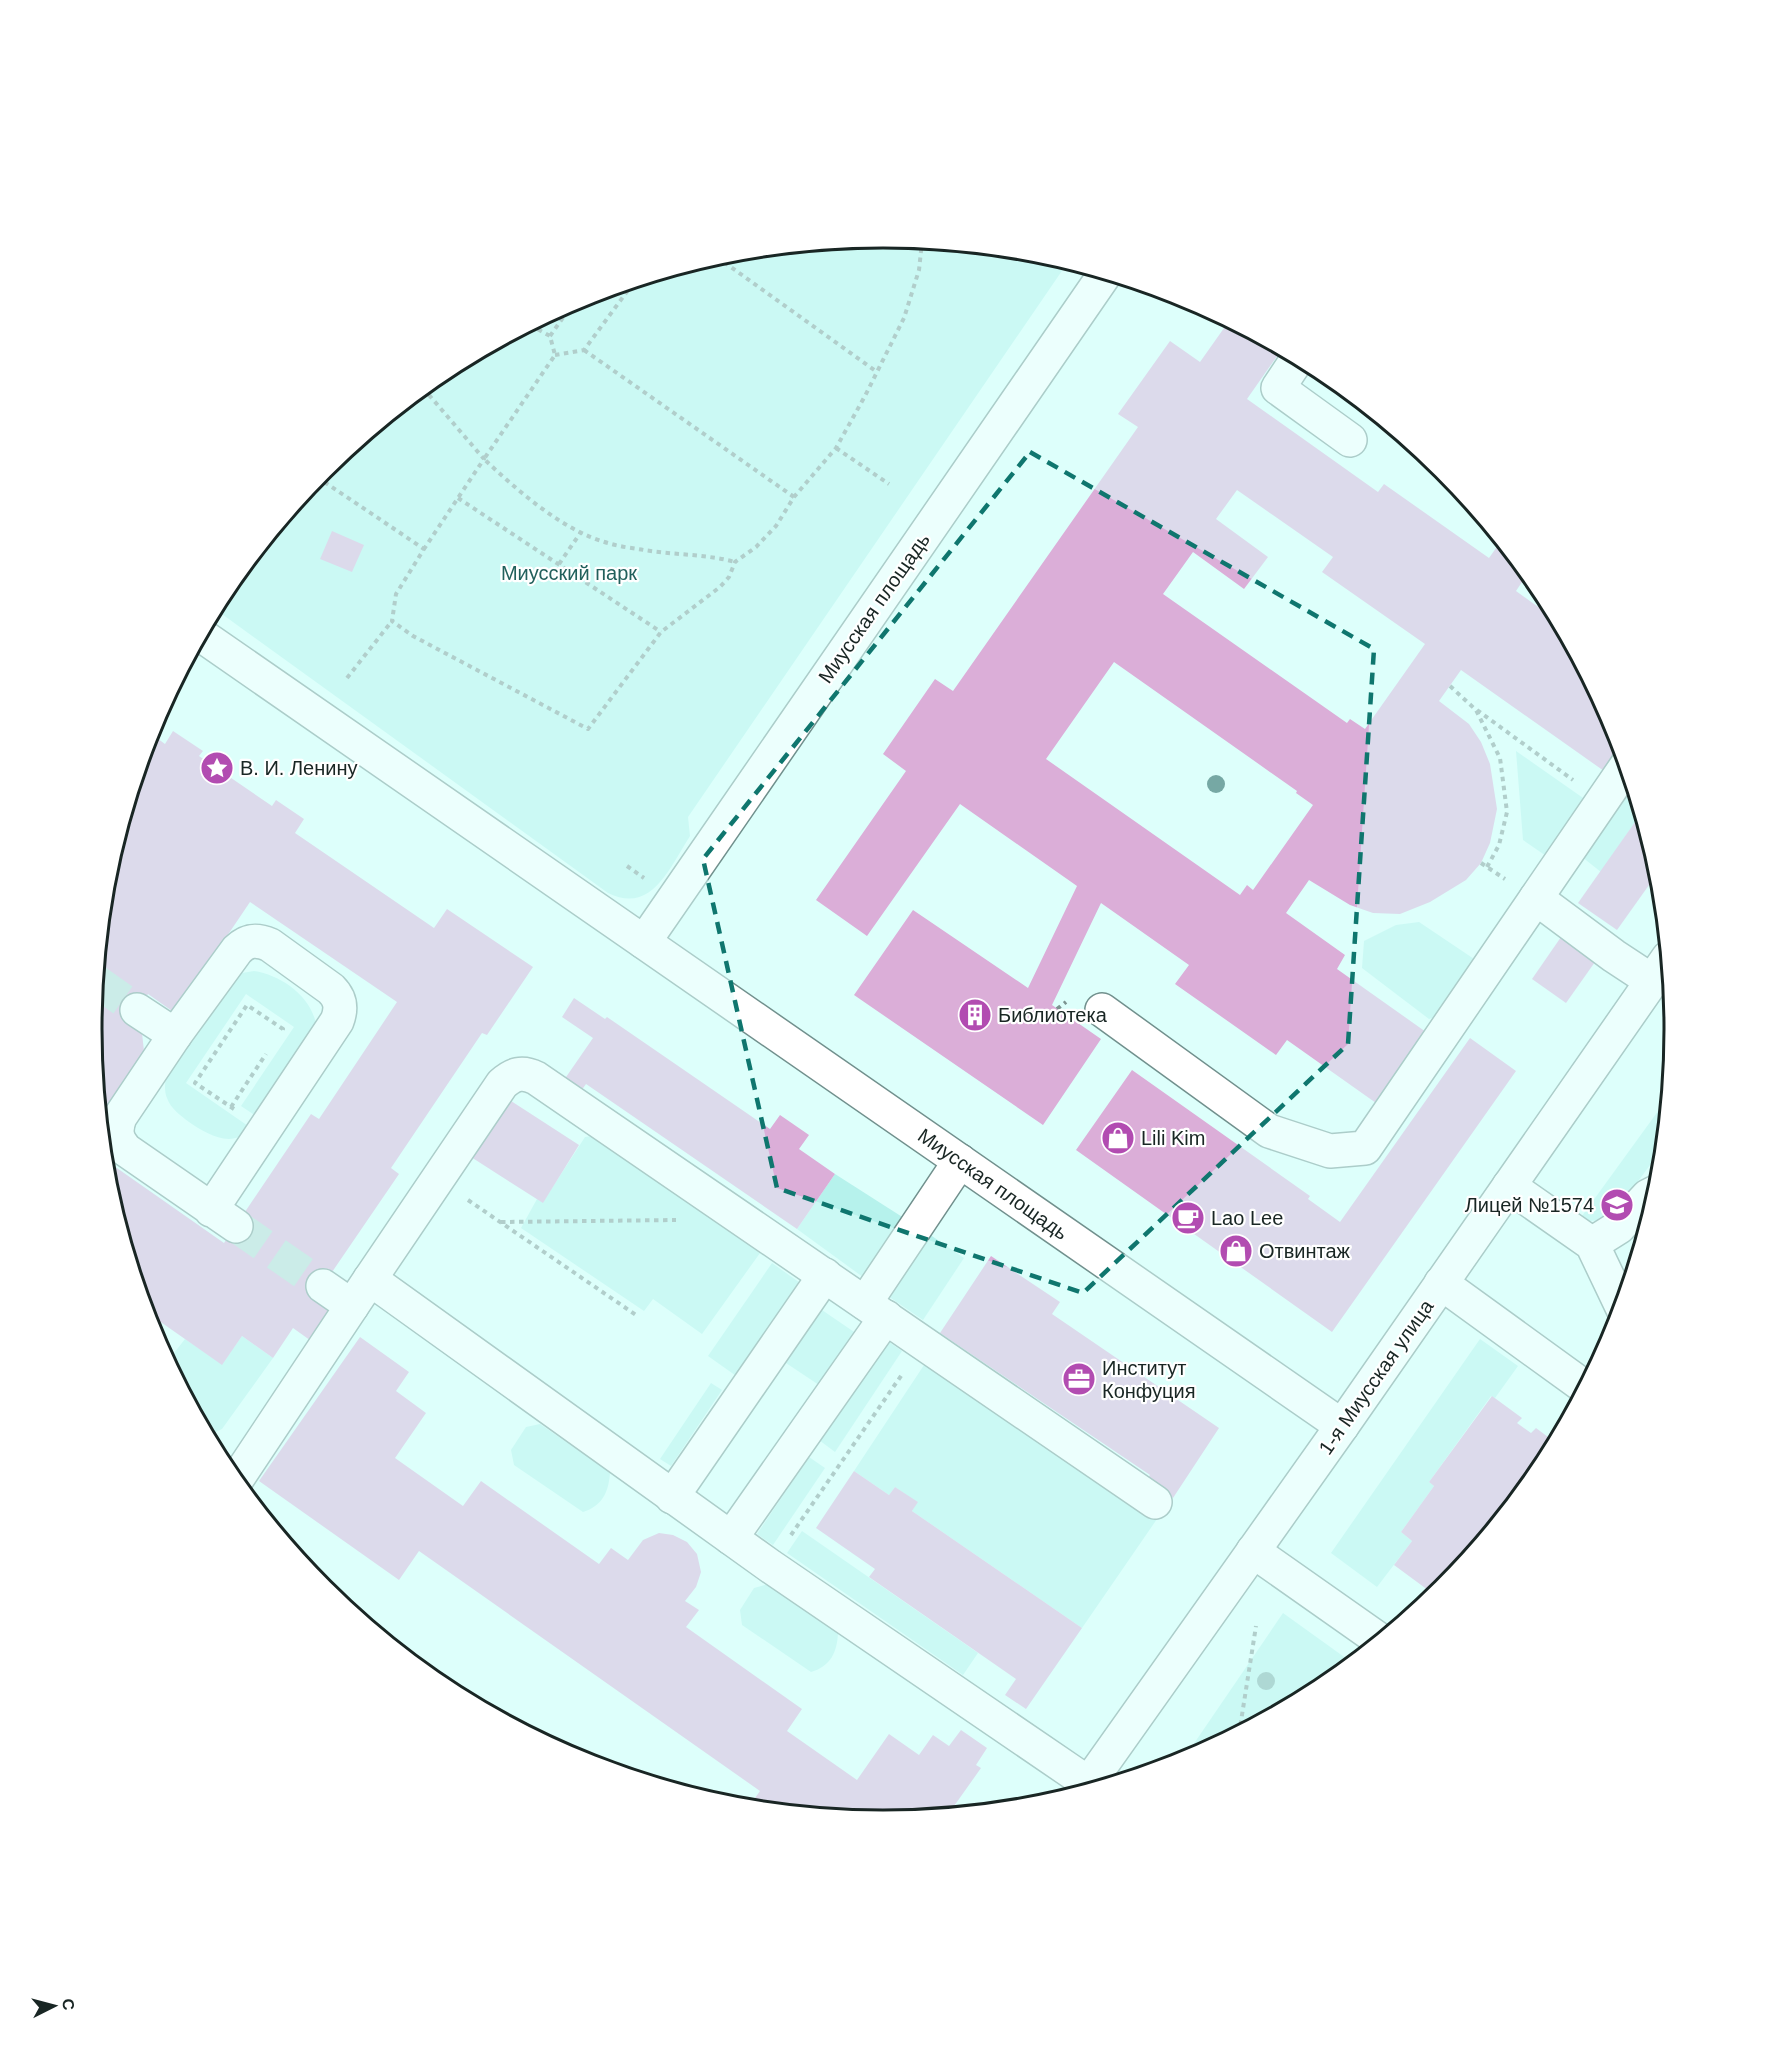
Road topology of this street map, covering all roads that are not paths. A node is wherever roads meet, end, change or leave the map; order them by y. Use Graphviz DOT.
graph roads {
  1 [pos="1101,280"];
  2 [pos="1293,365"];
  3 [pos="1350,440"];
  4 [pos="207,639"];
  5 [pos="1622,773"];
  6 [pos="1536,898"];
  7 [pos="644,942"];
  8 [pos="1660,969"];
  9 [pos="137,1010"];
  10 [pos="1102,1010"];
  11 [pos="175,1035"];
  12 [pos="960,1161"];
  13 [pos="1509,1186"];
  14 [pos="1646,1198"];
  15 [pos="1592,1244"];
  16 [pos="825,1275"];
  17 [pos="1441,1283"];
  18 [pos="322,1286"];
  19 [pos="361,1293"];
  20 [pos="1618,1298"];
  21 [pos="875,1310"];
  22 [pos="1580,1384"];
  23 [pos="1342,1426"];
  24 [pos="241,1474"];
  25 [pos="672,1497"];
  26 [pos="1155,1502"];
  27 [pos="731,1538"];
  28 [pos="1253,1551"];
  29 [pos="1375,1637"];
  30 [pos="1087,1785"];
  31 [pos="1082,1786"];
  1 -- 7 [label="street, Миусская площадь"];
  2 -- 3 [label="street"];
  4 -- 7 [label="street, Миусская площадь"];
  5 -- 6 [label="street"];
  6 -- 8 [label="street"];
  6 -- 10 [label="street"];
  7 -- 12 [label="street, Миусская площадь"];
  8 -- 13 [label="street, 1-я Миусская улица"];
  9 -- 11 [label="street"];
  11 -- 11 [label="street"];
  12 -- 21 [label="street"];
  12 -- 23 [label="street, Миусская площадь"];
  13 -- 15 [label="street"];
  13 -- 17 [label="street, 1-я Миусская улица"];
  14 -- 15 [label="street"];
  15 -- 20 [label="street"];
  16 -- 19 [label="street"];
  16 -- 21 [label="street"];
  16 -- 25 [label="street"];
  17 -- 22 [label="street"];
  17 -- 23 [label="street, 1-я Миусская улица"];
  18 -- 19 [label="street"];
  19 -- 24 [label="street"];
  19 -- 25 [label="street"];
  21 -- 26 [label="street"];
  21 -- 27 [label="street"];
  23 -- 28 [label="street, 1-я Миусская улица"];
  25 -- 27 [label="street"];
  27 -- 31 [label="street"];
  28 -- 29 [label="street"];
  28 -- 30 [label="street, 1-я Миусская улица"];
}
